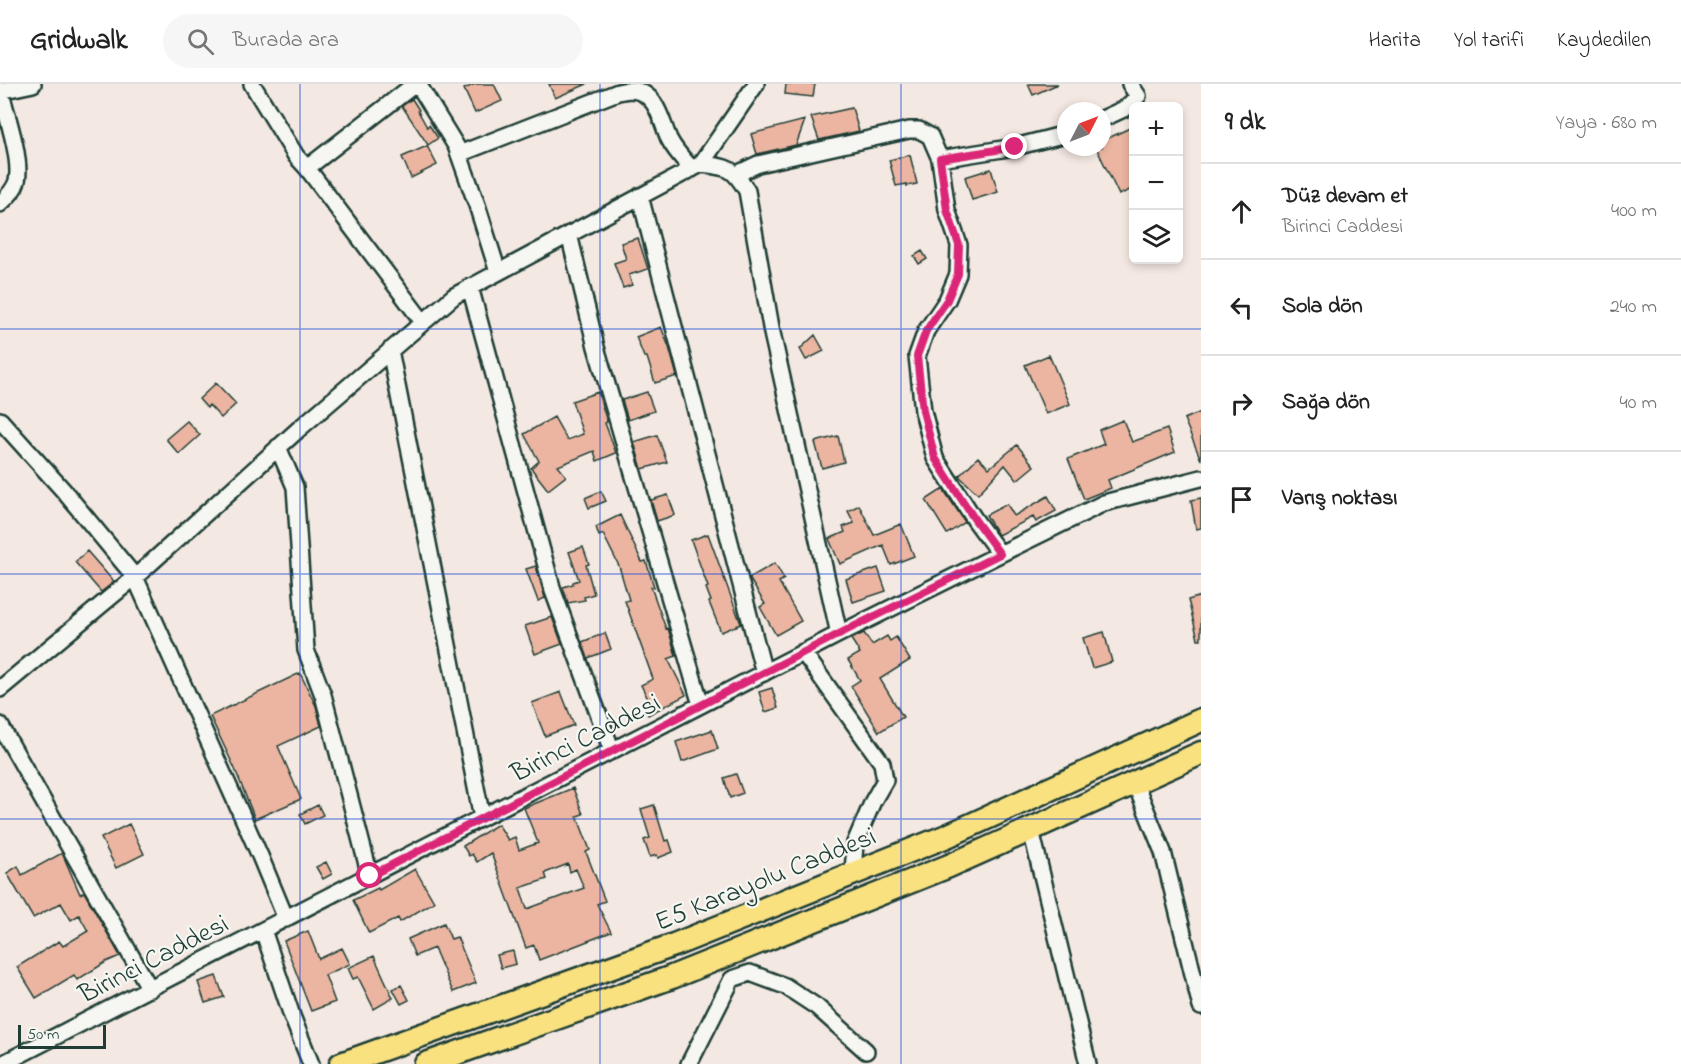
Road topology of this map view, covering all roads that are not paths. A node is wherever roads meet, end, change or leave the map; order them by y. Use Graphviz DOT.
graph roads {
  1 [pos="33,84"];
  2 [pos="252,84"];
  3 [pos="416,84"];
  4 [pos="756,84"];
  5 [pos="1130,84"];
  6 [pos="0,91"];
  7 [pos="1111,115"];
  8 [pos="1057,136"];
  9 [pos="459,154"];
  10 [pos="940,159"];
  11 [pos="697,166"];
  12 [pos="307,168"];
  13 [pos="737,174"];
  14 [pos="640,196"];
  15 [pos="0,204"];
  16 [pos="569,234"];
  17 [pos="498,272"];
  18 [pos="470,287"];
  19 [pos="423,322"];
  20 [pos="390,350"];
  21 [pos="0,420"];
  22 [pos="278,447"];
  23 [pos="1201,478"];
  24 [pos="1000,554"];
  25 [pos="135,577"];
  26 [pos="839,634"];
  27 [pos="803,652"];
  28 [pos="764,673"];
  29 [pos="0,689"];
  30 [pos="701,705"];
  31 [pos="1201,720"];
  32 [pos="0,725"];
  33 [pos="612,751"];
  34 [pos="1201,753"];
  35 [pos="1135,783"];
  36 [pos="482,819"];
  37 [pos="1031,830"];
  38 [pos="853,874"];
  39 [pos="370,876"];
  40 [pos="286,919"];
  41 [pos="263,930"];
  42 [pos="150,989"];
  43 [pos="1201,1007"];
  44 [pos="866,1051"];
  45 [pos="2,1064"];
  46 [pos="311,1064"];
  47 [pos="341,1064"];
  48 [pos="426,1064"];
  49 [pos="689,1064"];
  50 [pos="1088,1064"];
  1 -- 6 [label="street"];
  2 -- 12 [label="street"];
  3 -- 9 [label="street"];
  3 -- 12 [label="street"];
  4 -- 11 [label="street"];
  5 -- 7 [label="street"];
  6 -- 15 [label="street"];
  8 -- 10 [label="street"];
  9 -- 11 [label="street"];
  9 -- 17 [label="street"];
  10 -- 13 [label="street"];
  10 -- 24 [label="street"];
  11 -- 13 [label="street"];
  11 -- 14 [label="street"];
  12 -- 19 [label="street"];
  13 -- 26 [label="street"];
  14 -- 16 [label="street"];
  14 -- 28 [label="street"];
  16 -- 17 [label="street"];
  16 -- 30 [label="street"];
  17 -- 18 [label="street"];
  18 -- 19 [label="street"];
  18 -- 33 [label="street"];
  19 -- 20 [label="street"];
  20 -- 22 [label="street"];
  20 -- 36 [label="street"];
  21 -- 25 [label="street"];
  22 -- 25 [label="street"];
  22 -- 39 [label="street"];
  23 -- 24 [label="street, Birinci Caddesi"];
  24 -- 26 [label="street, Birinci Caddesi"];
  25 -- 29 [label="street"];
  25 -- 40 [label="street"];
  26 -- 27 [label="street, Birinci Caddesi"];
  27 -- 28 [label="street, Birinci Caddesi"];
  27 -- 38 [label="street"];
  28 -- 30 [label="street, Birinci Caddesi"];
  30 -- 33 [label="street, Birinci Caddesi"];
  31 -- 38 [label="highway, E5 Karayolu Caddesi"];
  32 -- 42 [label="street"];
  33 -- 36 [label="street, Birinci Caddesi"];
  34 -- 35 [label="highway, E5 Karayolu Caddesi"];
  35 -- 37 [label="highway, E5 Karayolu Caddesi"];
  35 -- 43 [label="street"];
  36 -- 39 [label="street, Birinci Caddesi"];
  37 -- 48 [label="highway, E5 Karayolu Caddesi"];
  37 -- 50 [label="street"];
  38 -- 47 [label="highway, E5 Karayolu Caddesi"];
  39 -- 40 [label="street, Birinci Caddesi"];
  40 -- 41 [label="street, Birinci Caddesi"];
  41 -- 42 [label="street, Birinci Caddesi"];
  41 -- 46 [label="street"];
  42 -- 45 [label="street, Birinci Caddesi"];
  44 -- 49 [label="street"];
}
